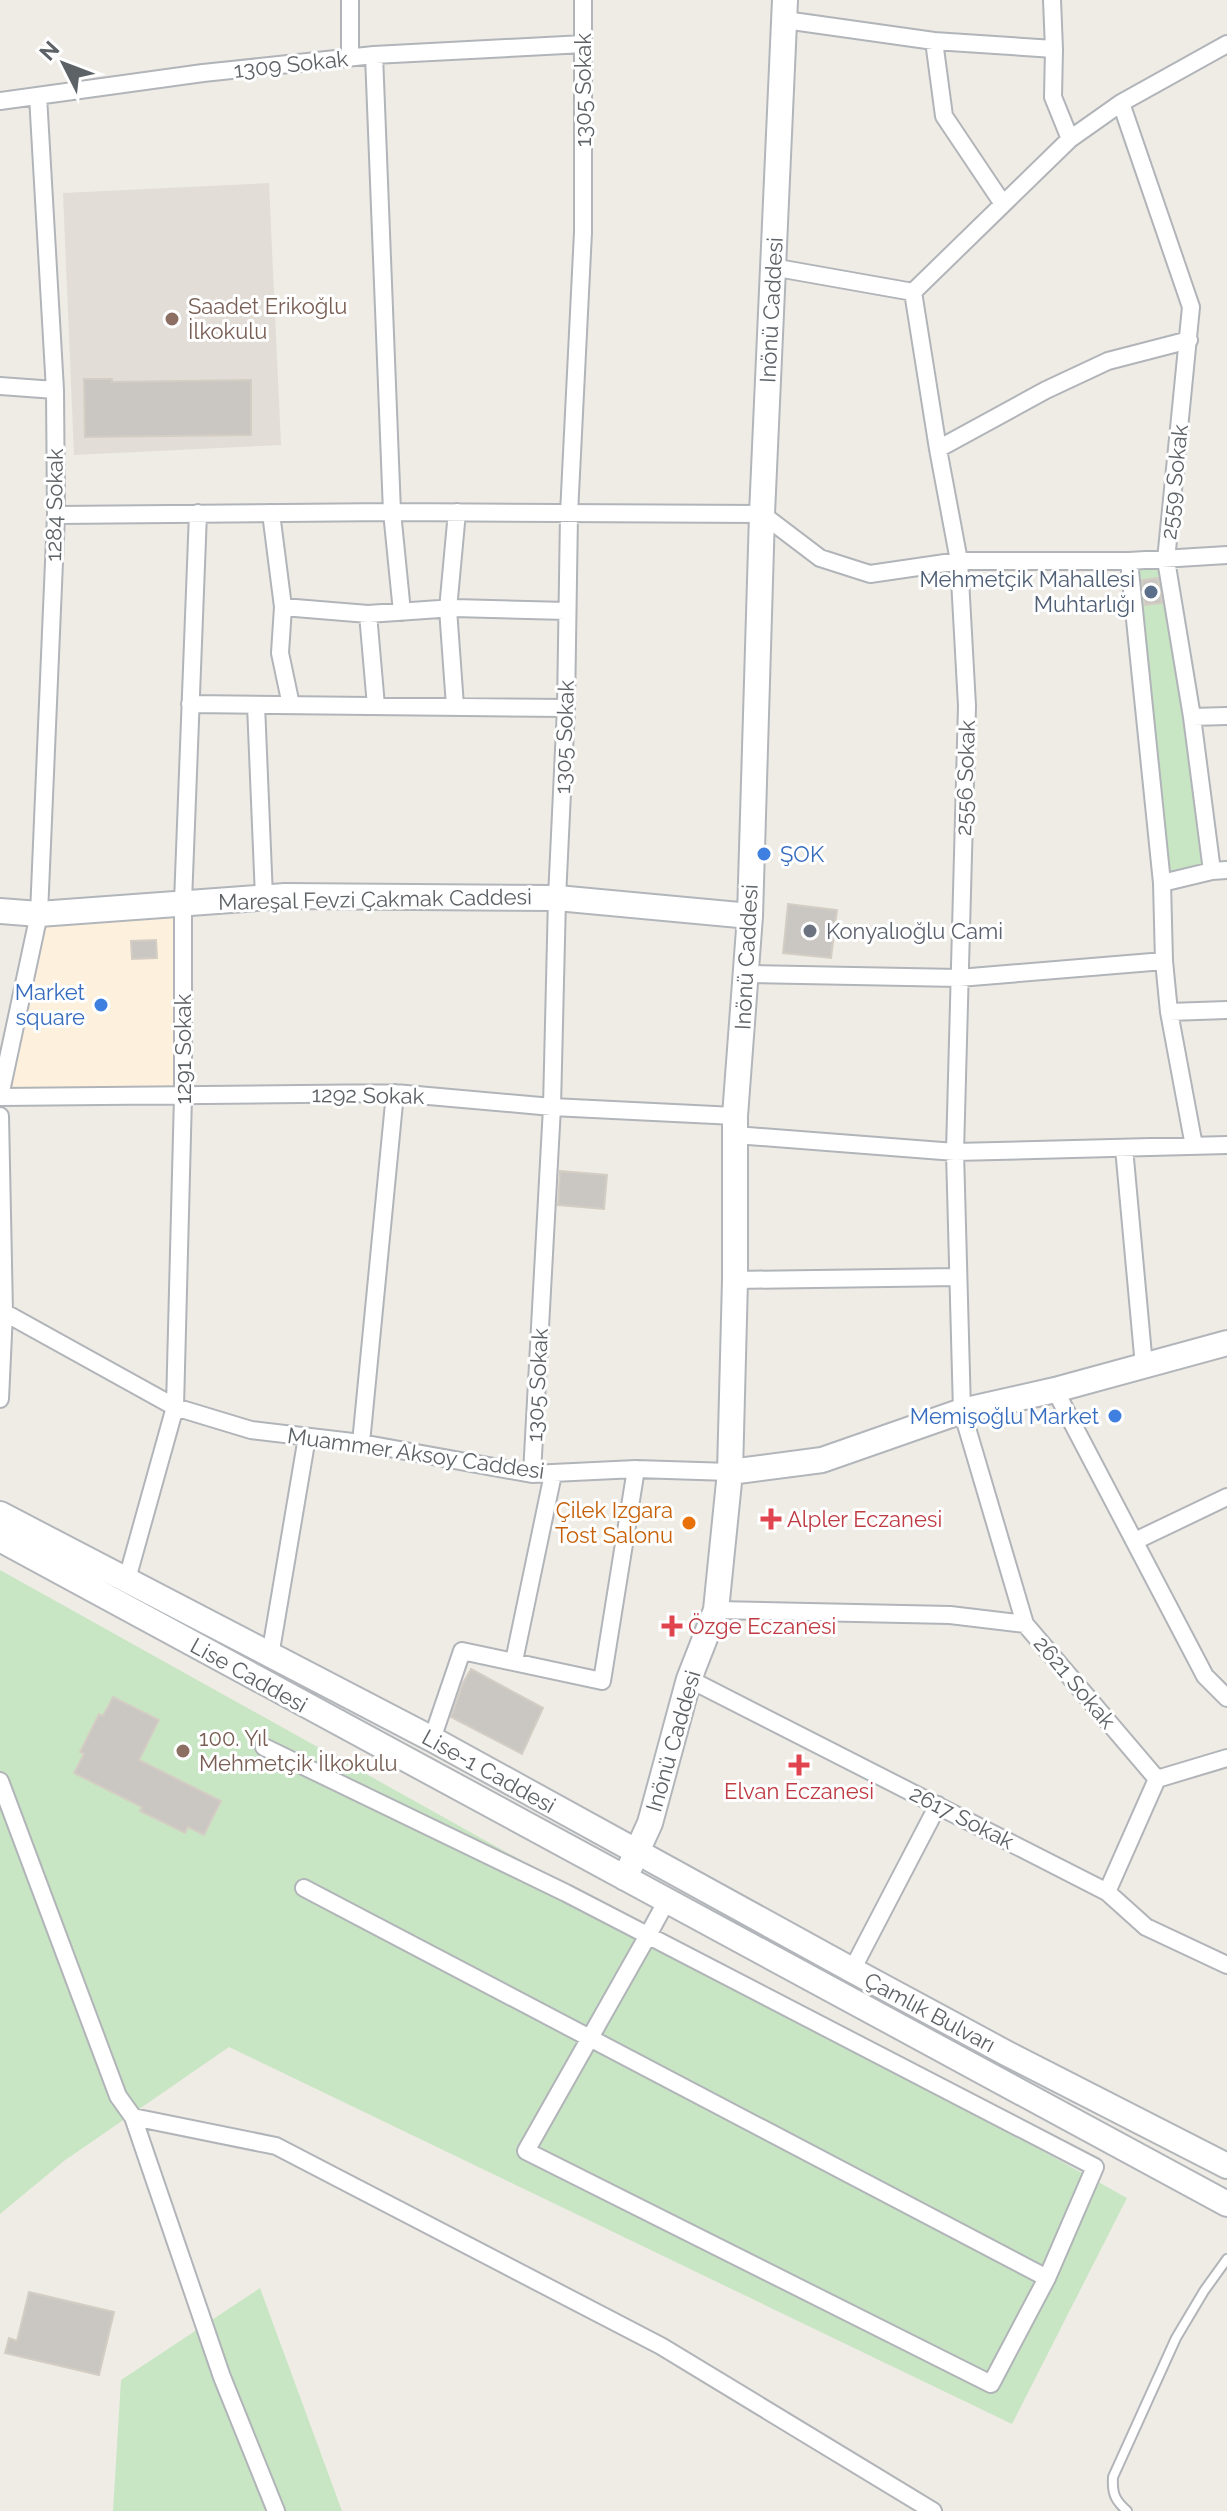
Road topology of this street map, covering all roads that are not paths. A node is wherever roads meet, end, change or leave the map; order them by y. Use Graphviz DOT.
graph roads {
  1 [pos="350,0"];
  2 [pos="583,0"];
  3 [pos="1052,0"];
  4 [pos="785,10"];
  5 [pos="934,41"];
  6 [pos="584,44"];
  7 [pos="1227,44"];
  8 [pos="1054,49"];
  9 [pos="374,55"];
  10 [pos="350,58"];
  11 [pos="38,96"];
  12 [pos="0,101"];
  13 [pos="1121,103"];
  14 [pos="1070,139"];
  15 [pos="1003,204"];
  16 [pos="772,267"];
  17 [pos="913,292"];
  18 [pos="1189,340"];
  19 [pos="0,386"];
  20 [pos="55,390"];
  21 [pos="938,449"];
  22 [pos="392,512"];
  23 [pos="457,512"];
  24 [pos="198,513"];
  25 [pos="271,513"];
  26 [pos="569,514"];
  27 [pos="762,514"];
  28 [pos="56,515"];
  29 [pos="1227,555"];
  30 [pos="1166,560"];
  31 [pos="959,561"];
  32 [pos="1129,561"];
  33 [pos="283,607"];
  34 [pos="448,609"];
  35 [pos="567,611"];
  36 [pos="402,612"];
  37 [pos="368,614"];
  38 [pos="190,704"];
  39 [pos="256,705"];
  40 [pos="291,705"];
  41 [pos="376,706"];
  42 [pos="455,706"];
  43 [pos="566,708"];
  44 [pos="1227,716"];
  45 [pos="1192,717"];
  46 [pos="1219,870"];
  47 [pos="1162,883"];
  48 [pos="264,897"];
  49 [pos="557,898"];
  50 [pos="183,902"];
  51 [pos="0,911"];
  52 [pos="39,914"];
  53 [pos="750,916"];
  54 [pos="1164,961"];
  55 [pos="747,974"];
  56 [pos="959,978"];
  57 [pos="1227,1010"];
  58 [pos="1169,1012"];
  59 [pos="395,1093"];
  60 [pos="0,1096"];
  61 [pos="183,1096"];
  62 [pos="552,1107"];
  63 [pos="0,1116"];
  64 [pos="735,1125"];
  65 [pos="1227,1145"];
  66 [pos="1194,1146"];
  67 [pos="1124,1148"];
  68 [pos="955,1152"];
  69 [pos="958,1277"];
  70 [pos="735,1280"];
  71 [pos="2,1312"];
  72 [pos="1227,1343"];
  73 [pos="1144,1366"];
  74 [pos="1055,1390"];
  75 [pos="0,1399"];
  76 [pos="175,1407"];
  77 [pos="962,1411"];
  78 [pos="307,1437"];
  79 [pos="361,1443"];
  80 [pos="636,1469"];
  81 [pos="730,1472"];
  82 [pos="532,1474"];
  83 [pos="553,1474"];
  84 [pos="1227,1497"];
  85 [pos="0,1514"];
  86 [pos="0,1539"];
  87 [pos="1135,1541"];
  88 [pos="127,1579"];
  89 [pos="716,1610"];
  90 [pos="1025,1624"];
  91 [pos="270,1656"];
  92 [pos="514,1661"];
  93 [pos="689,1679"];
  94 [pos="1227,1698"];
  95 [pos="432,1739"];
  96 [pos="264,1747"];
  97 [pos="1227,1758"];
  98 [pos="1157,1779"];
  99 [pos="0,1781"];
  100 [pos="938,1805"];
  101 [pos="636,1853"];
  102 [pos="625,1878"];
  103 [pos="304,1888"];
  104 [pos="1107,1892"];
  105 [pos="666,1902"];
  106 [pos="647,1937"];
  107 [pos="1227,1965"];
  108 [pos="852,1970"];
  109 [pos="591,2037"];
  110 [pos="133,2117"];
  111 [pos="1227,2166"];
  112 [pos="1227,2204"];
  113 [pos="1227,2259"];
  114 [pos="1047,2278"];
  115 [pos="276,2511"];
  116 [pos="933,2511"];
  117 [pos="1127,2511"];
  1 -- 10 [label="street"];
  2 -- 6 [label="street, 1305 Sokak"];
  3 -- 8 [label="street"];
  4 -- 5 [label="street"];
  4 -- 16 [label="street, Inönü Caddesi"];
  5 -- 8 [label="street"];
  5 -- 15 [label="street"];
  6 -- 9 [label="street, 1309 Sokak"];
  6 -- 26 [label="street, 1305 Sokak"];
  7 -- 13 [label="street"];
  8 -- 14 [label="street"];
  9 -- 10 [label="street, 1309 Sokak"];
  9 -- 22 [label="street"];
  10 -- 11 [label="street, 1309 Sokak"];
  11 -- 12 [label="street, 1309 Sokak"];
  11 -- 20 [label="street, 1284 Sokak"];
  13 -- 14 [label="street"];
  13 -- 18 [label="street, 2559 Sokak"];
  14 -- 15 [label="street"];
  15 -- 17 [label="street"];
  16 -- 17 [label="street"];
  16 -- 27 [label="street, Inönü Caddesi"];
  17 -- 21 [label="street, 2556 Sokak"];
  18 -- 21 [label="street"];
  18 -- 30 [label="street, 2559 Sokak"];
  19 -- 20 [label="street"];
  20 -- 28 [label="street, 1284 Sokak"];
  21 -- 31 [label="street, 2556 Sokak"];
  22 -- 23 [label="street"];
  22 -- 25 [label="street"];
  22 -- 36 [label="street"];
  23 -- 26 [label="street"];
  23 -- 34 [label="street"];
  24 -- 25 [label="street"];
  24 -- 28 [label="street"];
  24 -- 38 [label="street, 1291 Sokak"];
  25 -- 33 [label="street"];
  26 -- 27 [label="street"];
  26 -- 35 [label="street, 1305 Sokak"];
  27 -- 31 [label="street"];
  27 -- 53 [label="street, Inönü Caddesi"];
  28 -- 52 [label="street, 1284 Sokak"];
  29 -- 30 [label="street"];
  30 -- 32 [label="street"];
  30 -- 45 [label="street, 2559 Sokak"];
  31 -- 32 [label="street"];
  31 -- 56 [label="street, 2556 Sokak"];
  32 -- 47 [label="street"];
  33 -- 37 [label="street"];
  33 -- 40 [label="street"];
  34 -- 35 [label="street"];
  34 -- 36 [label="street"];
  34 -- 42 [label="street"];
  35 -- 43 [label="street, 1305 Sokak"];
  36 -- 37 [label="street"];
  37 -- 41 [label="street"];
  38 -- 39 [label="street"];
  38 -- 50 [label="street, 1291 Sokak"];
  39 -- 40 [label="street"];
  39 -- 48 [label="street"];
  40 -- 41 [label="street"];
  41 -- 42 [label="street"];
  42 -- 43 [label="street"];
  43 -- 49 [label="street, 1305 Sokak"];
  44 -- 45 [label="street"];
  45 -- 46 [label="street, 2559 Sokak"];
  46 -- 47 [label="street"];
  47 -- 54 [label="street"];
  48 -- 49 [label="street, Mareşal Fevzi Çakmak Caddesi"];
  48 -- 50 [label="street, Mareşal Fevzi Çakmak Caddesi"];
  49 -- 53 [label="street, Mareşal Fevzi Çakmak Caddesi"];
  49 -- 62 [label="street, 1305 Sokak"];
  50 -- 52 [label="street, Mareşal Fevzi Çakmak Caddesi"];
  50 -- 61 [label="street, 1291 Sokak"];
  51 -- 52 [label="street, Mareşal Fevzi Çakmak Caddesi"];
  52 -- 60 [label="street, 1284 Sokak"];
  53 -- 55 [label="street, Inönü Caddesi"];
  54 -- 56 [label="street"];
  54 -- 58 [label="street"];
  55 -- 56 [label="street"];
  55 -- 64 [label="street, Inönü Caddesi"];
  56 -- 68 [label="street, 2556 Sokak"];
  57 -- 58 [label="street"];
  58 -- 66 [label="street"];
  59 -- 61 [label="street, 1292 Sokak"];
  59 -- 62 [label="street, 1292 Sokak"];
  59 -- 79 [label="street"];
  60 -- 61 [label="street, 1292 Sokak"];
  61 -- 76 [label="street, 1291 Sokak"];
  62 -- 64 [label="street, 1292 Sokak"];
  62 -- 82 [label="street, 1305 Sokak"];
  63 -- 71 [label="street"];
  64 -- 68 [label="street, 1292 Sokak"];
  64 -- 70 [label="street, Inönü Caddesi"];
  65 -- 66 [label="street, 1292 Sokak"];
  66 -- 67 [label="street, 1292 Sokak"];
  67 -- 68 [label="street, 1292 Sokak"];
  67 -- 73 [label="street"];
  68 -- 69 [label="street, 2556 Sokak"];
  69 -- 70 [label="street"];
  69 -- 77 [label="street, 2556 Sokak"];
  70 -- 81 [label="street, Inönü Caddesi"];
  71 -- 75 [label="street"];
  71 -- 76 [label="street, Muammer Aksoy Caddesi"];
  72 -- 73 [label="street, Muammer Aksoy Caddesi"];
  73 -- 74 [label="street, Muammer Aksoy Caddesi"];
  74 -- 77 [label="street, Muammer Aksoy Caddesi"];
  74 -- 87 [label="street"];
  76 -- 78 [label="street, Muammer Aksoy Caddesi"];
  76 -- 88 [label="street, 1291 Sokak"];
  77 -- 81 [label="street, Muammer Aksoy Caddesi"];
  77 -- 90 [label="street, 2621 Sokak"];
  78 -- 79 [label="street, Muammer Aksoy Caddesi"];
  78 -- 91 [label="street"];
  79 -- 82 [label="street, Muammer Aksoy Caddesi"];
  80 -- 81 [label="street, Muammer Aksoy Caddesi"];
  80 -- 83 [label="street, Muammer Aksoy Caddesi"];
  80 -- 92 [label="street"];
  81 -- 89 [label="street, Inönü Caddesi"];
  82 -- 83 [label="street, Muammer Aksoy Caddesi"];
  83 -- 92 [label="street, 1305 Sokak"];
  84 -- 87 [label="street"];
  85 -- 88 [label="street, Lise-1 Caddesi"];
  86 -- 102 [label="street, Lise Caddesi"];
  87 -- 94 [label="street"];
  88 -- 91 [label="street, Lise-1 Caddesi"];
  89 -- 90 [label="street"];
  89 -- 93 [label="street, Inönü Caddesi"];
  90 -- 98 [label="street, 2621 Sokak"];
  91 -- 95 [label="street, Lise-1 Caddesi"];
  92 -- 95 [label="street"];
  93 -- 100 [label="street, 2617 Sokak"];
  93 -- 101 [label="street, Inönü Caddesi"];
  95 -- 101 [label="street, Lise-1 Caddesi"];
  96 -- 106 [label="street"];
  97 -- 98 [label="street"];
  98 -- 104 [label="street"];
  99 -- 110 [label="street"];
  100 -- 104 [label="street, 2617 Sokak"];
  100 -- 108 [label="street"];
  101 -- 102 [label="street, Inönü Caddesi"];
  101 -- 108 [label="street, Çamlık Bulvarı"];
  102 -- 105 [label="street, Lise Caddesi"];
  103 -- 109 [label="street"];
  104 -- 107 [label="street, 2617 Sokak"];
  105 -- 106 [label="street"];
  105 -- 112 [label="street, Çamlık Bulvarı"];
  106 -- 109 [label="street"];
  106 -- 114 [label="street"];
  108 -- 111 [label="street, Çamlık Bulvarı"];
  109 -- 114 [label="street"];
  109 -- 114 [label="street"];
  110 -- 115 [label="street"];
  110 -- 116 [label="street"];
  113 -- 117 [label="lane"];
}
